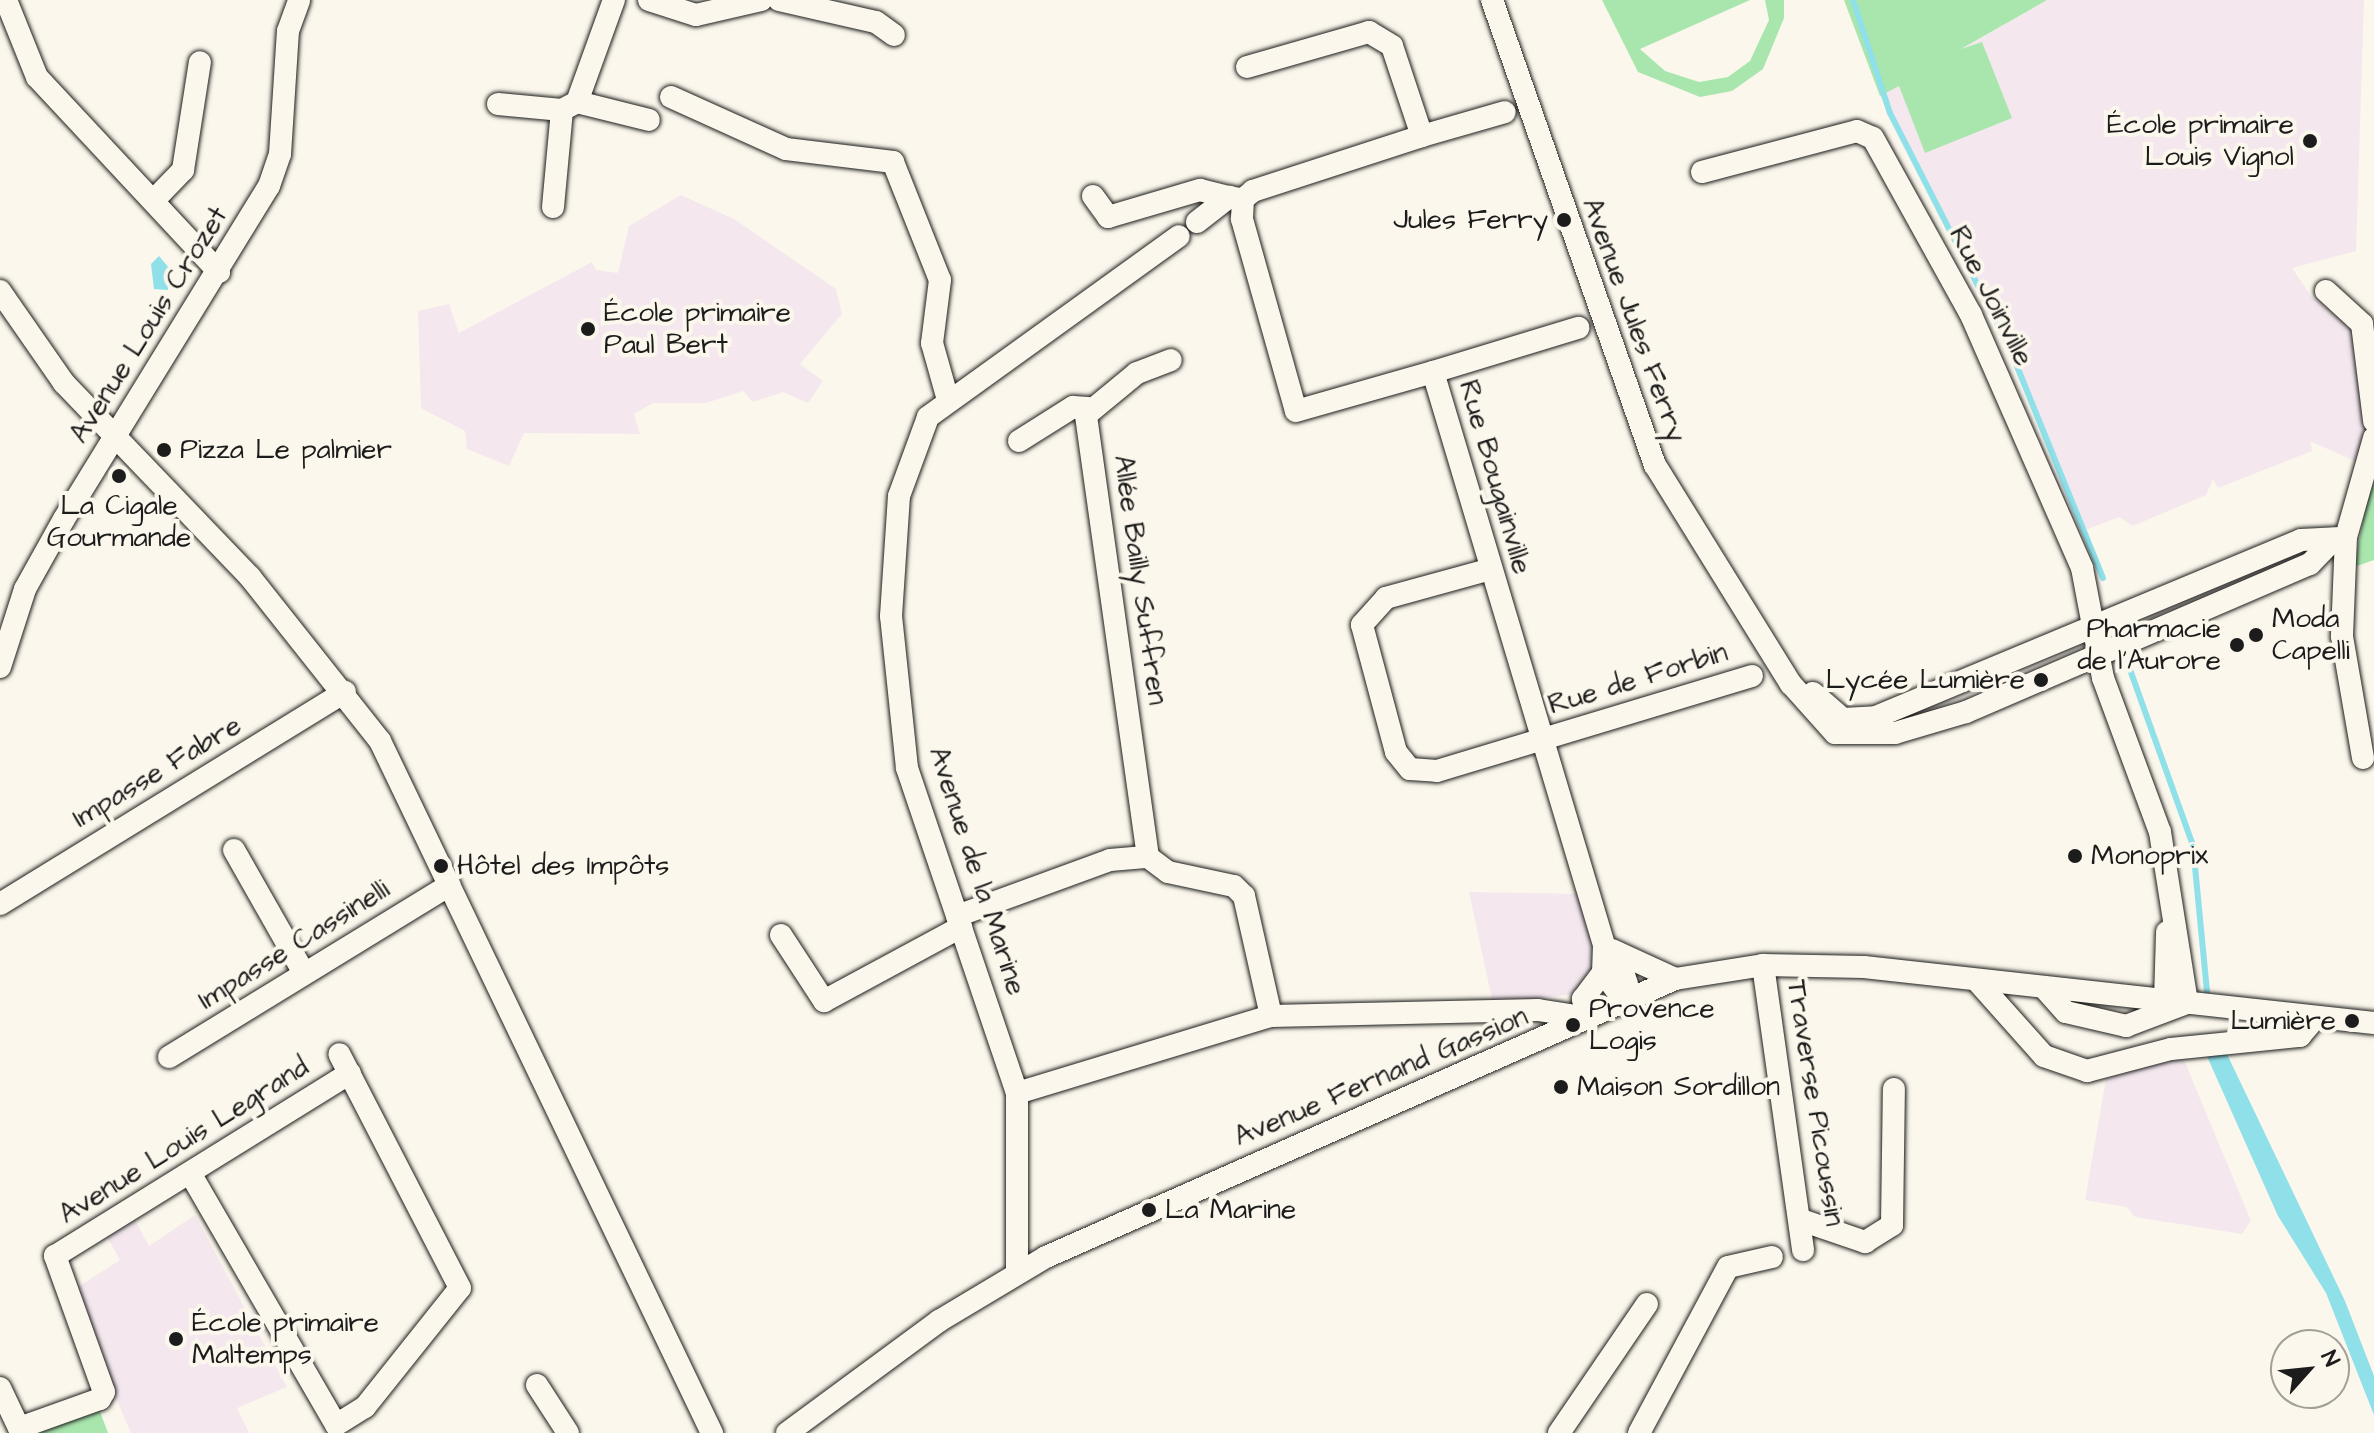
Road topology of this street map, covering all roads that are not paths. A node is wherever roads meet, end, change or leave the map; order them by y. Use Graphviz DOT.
graph roads {
  1 [pos="6,0"];
  2 [pos="299,0"];
  3 [pos="614,0"];
  4 [pos="649,0"];
  5 [pos="761,0"];
  6 [pos="779,0"];
  7 [pos="1492,0"];
  8 [pos="894,35"];
  9 [pos="200,62"];
  10 [pos="1247,67"];
  11 [pos="671,97"];
  12 [pos="498,104"];
  13 [pos="570,106"];
  14 [pos="1505,112"];
  15 [pos="649,120"];
  16 [pos="1422,136"];
  17 [pos="1702,172"];
  18 [pos="1093,196"];
  19 [pos="1236,198"];
  20 [pos="154,200"];
  21 [pos="553,207"];
  22 [pos="1197,222"];
  23 [pos="1179,236"];
  24 [pos="219,272"];
  25 [pos="0,291"];
  26 [pos="2326,291"];
  27 [pos="1578,328"];
  28 [pos="1171,360"];
  29 [pos="1433,372"];
  30 [pos="948,400"];
  31 [pos="1088,408"];
  32 [pos="2374,421"];
  33 [pos="115,438"];
  34 [pos="2374,438"];
  35 [pos="1019,441"];
  36 [pos="2340,538"];
  37 [pos="1491,569"];
  38 [pos="2093,629"];
  39 [pos="1764,639"];
  40 [pos="2099,656"];
  41 [pos="0,667"];
  42 [pos="1752,676"];
  43 [pos="345,692"];
  44 [pos="1542,740"];
  45 [pos="2363,758"];
  46 [pos="234,850"];
  47 [pos="1148,857"];
  48 [pos="450,885"];
  49 [pos="0,904"];
  50 [pos="959,921"];
  51 [pos="781,935"];
  52 [pos="1610,949"];
  53 [pos="1763,965"];
  54 [pos="1603,972"];
  55 [pos="304,973"];
  56 [pos="1675,979"];
  57 [pos="1978,982"];
  58 [pos="1623,1000"];
  59 [pos="2176,1002"];
  60 [pos="1271,1016"];
  61 [pos="1589,1018"];
  62 [pos="2315,1018"];
  63 [pos="2374,1023"];
  64 [pos="169,1057"];
  65 [pos="1894,1089"];
  66 [pos="1017,1093"];
  67 [pos="190,1173"];
  68 [pos="1804,1221"];
  69 [pos="1803,1250"];
  70 [pos="1772,1257"];
  71 [pos="1017,1273"];
  72 [pos="1647,1304"];
  73 [pos="537,1385"];
  74 [pos="0,1388"];
  75 [pos="337,1429"];
  76 [pos="793,1431"];
  77 [pos="568,1433"];
  78 [pos="712,1433"];
  79 [pos="1559,1433"];
  80 [pos="1639,1433"];
  1 -- 20 [label="street"];
  2 -- 24 [label="street, Avenue Louis Crozet"];
  3 -- 13 [label="street"];
  4 -- 5 [label="street"];
  6 -- 8 [label="street"];
  7 -- 39 [label="street, Avenue Jules Ferry"];
  9 -- 20 [label="street"];
  10 -- 16 [label="street"];
  11 -- 30 [label="street"];
  12 -- 13 [label="street"];
  13 -- 15 [label="street"];
  13 -- 21 [label="street"];
  14 -- 16 [label="street"];
  16 -- 19 [label="street"];
  17 -- 38 [label="street, Rue Joinville"];
  18 -- 19 [label="street"];
  19 -- 22 [label="street"];
  19 -- 29 [label="street, Rue Bougainville"];
  20 -- 24 [label="street"];
  23 -- 30 [label="street, Avenue de la Marine"];
  24 -- 33 [label="street, Avenue Louis Crozet"];
  25 -- 33 [label="street"];
  26 -- 32 [label="street"];
  27 -- 29 [label="street"];
  28 -- 31 [label="street"];
  29 -- 37 [label="street, Rue Bougainville"];
  30 -- 50 [label="street, Avenue de la Marine"];
  31 -- 35 [label="street"];
  31 -- 47 [label="street, Allée Bailly Suffren"];
  33 -- 41 [label="street, Avenue Louis Crozet"];
  33 -- 43 [label="street"];
  34 -- 36 [label="street"];
  36 -- 38 [label="street, Avenue Jules Ferry"];
  36 -- 40 [label="street, Avenue Jules Ferry"];
  36 -- 45 [label="street"];
  37 -- 44 [label="street, Rue Bougainville"];
  37 -- 44 [label="street, Rue de Forbin"];
  38 -- 39 [label="street, Avenue Jules Ferry"];
  38 -- 40 [label="street, Rue Joinville"];
  39 -- 40 [label="street, Avenue Jules Ferry"];
  40 -- 59 [label="street, Rue Joinville"];
  42 -- 44 [label="street, Rue de Forbin"];
  43 -- 48 [label="street"];
  43 -- 49 [label="street, Impasse Fabre"];
  44 -- 52 [label="street, Rue Bougainville"];
  46 -- 55 [label="street"];
  47 -- 50 [label="street"];
  47 -- 60 [label="street"];
  48 -- 55 [label="street, Impasse Cassinelli"];
  48 -- 78 [label="street"];
  50 -- 51 [label="street"];
  50 -- 66 [label="street, Avenue de la Marine"];
  52 -- 54 [label="street, Rue Bougainville"];
  52 -- 56 [label="street"];
  52 -- 58 [label="street, Rue Bougainville"];
  53 -- 56 [label="street, Avenue Fernand Gassion"];
  53 -- 57 [label="street, Avenue Fernand Gassion"];
  53 -- 68 [label="street, Traverse Picoussin"];
  54 -- 58 [label="street"];
  54 -- 61 [label="street, Rue Bougainville"];
  55 -- 64 [label="street, Impasse Cassinelli"];
  56 -- 58 [label="street, Avenue Fernand Gassion"];
  57 -- 59 [label="street, Avenue Fernand Gassion"];
  57 -- 62 [label="street"];
  58 -- 61 [label="street, Avenue Fernand Gassion"];
  59 -- 62 [label="street, Avenue Fernand Gassion"];
  60 -- 61 [label="street"];
  60 -- 66 [label="street"];
  61 -- 71 [label="street, Avenue Fernand Gassion"];
  62 -- 63 [label="street, Avenue Fernand Gassion"];
  65 -- 68 [label="street"];
  66 -- 71 [label="street, Avenue de la Marine"];
  67 -- 74 [label="street, Avenue Louis Legrand"];
  67 -- 75 [label="street"];
  67 -- 75 [label="street, Avenue Louis Legrand"];
  68 -- 69 [label="street, Traverse Picoussin"];
  70 -- 80 [label="street"];
  71 -- 76 [label="street, Avenue Fernand Gassion"];
  72 -- 79 [label="street"];
  73 -- 77 [label="street"];
}
